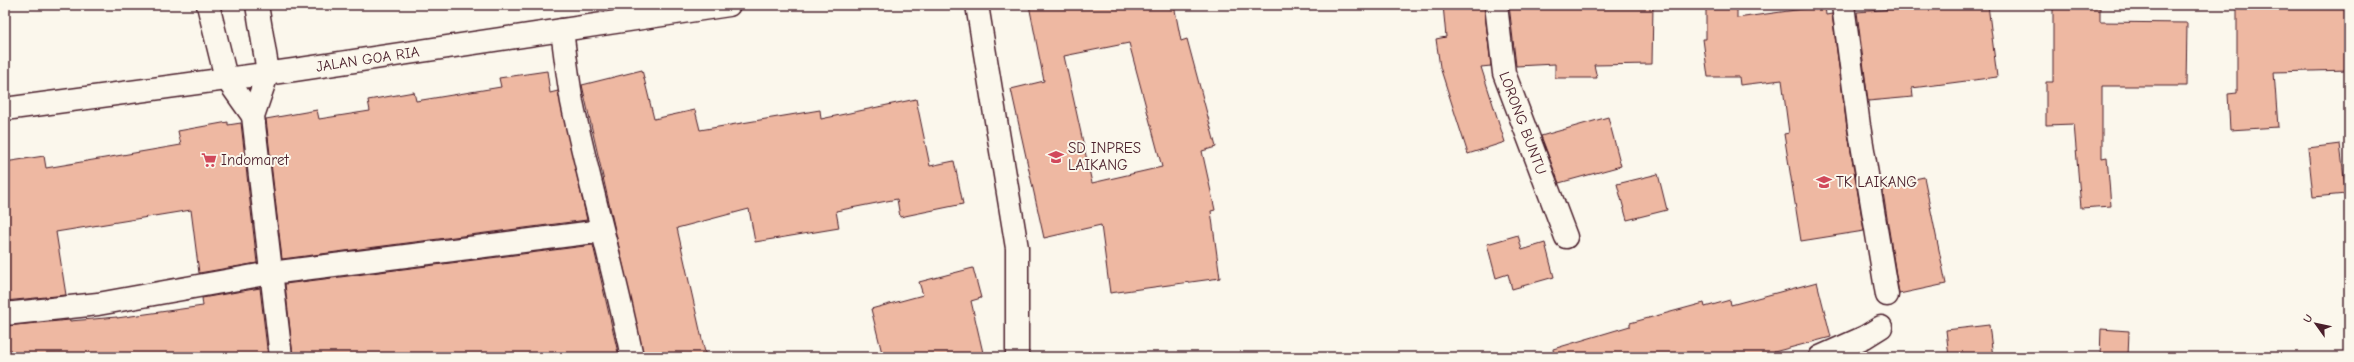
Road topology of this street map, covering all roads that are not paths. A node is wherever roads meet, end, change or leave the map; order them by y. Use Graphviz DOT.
graph roads {
  1 [pos="208,5"];
  2 [pos="256,5"];
  3 [pos="729,5"];
  4 [pos="977,5"];
  5 [pos="1496,5"];
  6 [pos="1843,5"];
  7 [pos="562,30"];
  8 [pos="268,72"];
  9 [pos="226,78"];
  10 [pos="5,109"];
  11 [pos="253,116"];
  12 [pos="602,231"];
  13 [pos="1566,237"];
  14 [pos="271,273"];
  15 [pos="1887,295"];
  16 [pos="5,314"];
  17 [pos="1880,327"];
  18 [pos="1828,356"];
  19 [pos="281,357"];
  20 [pos="632,357"];
  21 [pos="1017,357"];
  1 -- 9 [label="street"];
  2 -- 8 [label="street"];
  3 -- 7 [label="street, JALAN GOA RIA"];
  4 -- 21 [label="street"];
  5 -- 13 [label="street, LORONG BUNTU"];
  6 -- 15 [label="street"];
  7 -- 8 [label="street, JALAN GOA RIA"];
  7 -- 12 [label="street"];
  8 -- 9 [label="street, JALAN GOA RIA"];
  8 -- 11 [label="street"];
  9 -- 10 [label="street, JALAN GOA RIA"];
  9 -- 11 [label="street"];
  11 -- 14 [label="street"];
  12 -- 14 [label="street"];
  12 -- 20 [label="street"];
  14 -- 16 [label="street"];
  14 -- 19 [label="street"];
  17 -- 18 [label="street"];
}
